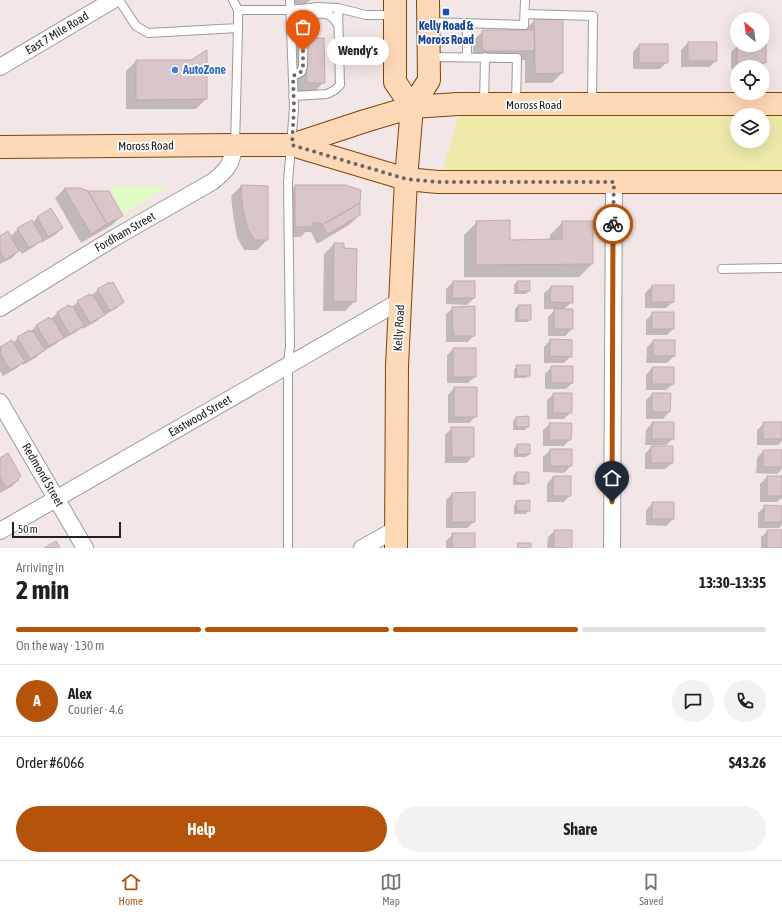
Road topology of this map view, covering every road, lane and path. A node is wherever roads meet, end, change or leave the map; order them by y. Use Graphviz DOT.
graph roads {
  1 [pos="113,0"];
  2 [pos="119,0"];
  3 [pos="233,0"];
  4 [pos="290,0"];
  5 [pos="525,0"];
  6 [pos="338,8"];
  7 [pos="395,8"];
  8 [pos="238,10"];
  9 [pos="290,10"];
  10 [pos="428,12"];
  11 [pos="525,14"];
  12 [pos="467,23"];
  13 [pos="338,25"];
  14 [pos="238,28"];
  15 [pos="428,57"];
  16 [pos="467,57"];
  17 [pos="485,57"];
  18 [pos="0,67"];
  19 [pos="293,76"];
  20 [pos="293,96"];
  21 [pos="484,104"];
  22 [pos="782,104"];
  23 [pos="516,105"];
  24 [pos="592,105"];
  25 [pos="412,108"];
  26 [pos="235,145"];
  27 [pos="292,145"];
  28 [pos="0,148"];
  29 [pos="406,179"];
  30 [pos="614,182"];
  31 [pos="782,182"];
  32 [pos="782,268"];
  33 [pos="722,269"];
  34 [pos="400,301"];
  35 [pos="0,308"];
  36 [pos="288,365"];
  37 [pos="0,402"];
  38 [pos="56,498"];
  39 [pos="0,531"];
  40 [pos="396,538"];
  41 [pos="86,548"];
  42 [pos="288,548"];
  43 [pos="362,548"];
  44 [pos="612,548"];
  1 -- 18 [label="street, East 7 Mile Road"];
  2 -- 14 [label="lane"];
  3 -- 8 [label="lane"];
  4 -- 9 [label="lane"];
  5 -- 11 [label="lane"];
  6 -- 7 [label="lane"];
  6 -- 9 [label="lane"];
  6 -- 13 [label="lane"];
  7 -- 10 [label="main road"];
  7 -- 25 [label="main road"];
  8 -- 9 [label="lane"];
  8 -- 14 [label="lane"];
  9 -- 19 [label="lane"];
  10 -- 12 [label="lane"];
  10 -- 15 [label="main road, Kelly Road"];
  11 -- 12 [label="lane"];
  11 -- 24 [label="lane"];
  12 -- 16 [label="lane"];
  13 -- 19 [label="lane"];
  13 -- 20 [label="lane"];
  14 -- 26 [label="lane"];
  15 -- 16 [label="lane"];
  15 -- 25 [label="main road, Kelly Road"];
  16 -- 17 [label="lane"];
  17 -- 21 [label="lane"];
  17 -- 23 [label="lane"];
  19 -- 20 [label="lane"];
  20 -- 27 [label="lane"];
  21 -- 23 [label="main road, Moross Road"];
  21 -- 25 [label="main road, Moross Road"];
  22 -- 24 [label="main road, Moross Road"];
  23 -- 24 [label="main road, Moross Road"];
  25 -- 27 [label="main road, Moross Road"];
  25 -- 29 [label="main road, Kelly Road"];
  26 -- 27 [label="main road, Moross Road"];
  26 -- 28 [label="main road, Moross Road"];
  26 -- 35 [label="street, Fordham Street"];
  27 -- 29 [label="main road, Moross Road"];
  27 -- 36 [label="lane"];
  29 -- 30 [label="main road, Moross Road"];
  29 -- 34 [label="main road, Kelly Road"];
  30 -- 31 [label="main road, Moross Road"];
  30 -- 44 [label="street"];
  32 -- 33 [label="lane"];
  34 -- 36 [label="street, Eastwood Street"];
  34 -- 40 [label="main road, Kelly Road"];
  36 -- 38 [label="street, Eastwood Street"];
  36 -- 42 [label="lane"];
  37 -- 38 [label="street, Redmond Street"];
  38 -- 39 [label="street, Eastwood Street"];
  38 -- 41 [label="street, Redmond Street"];
  40 -- 43 [label="street"];
}
